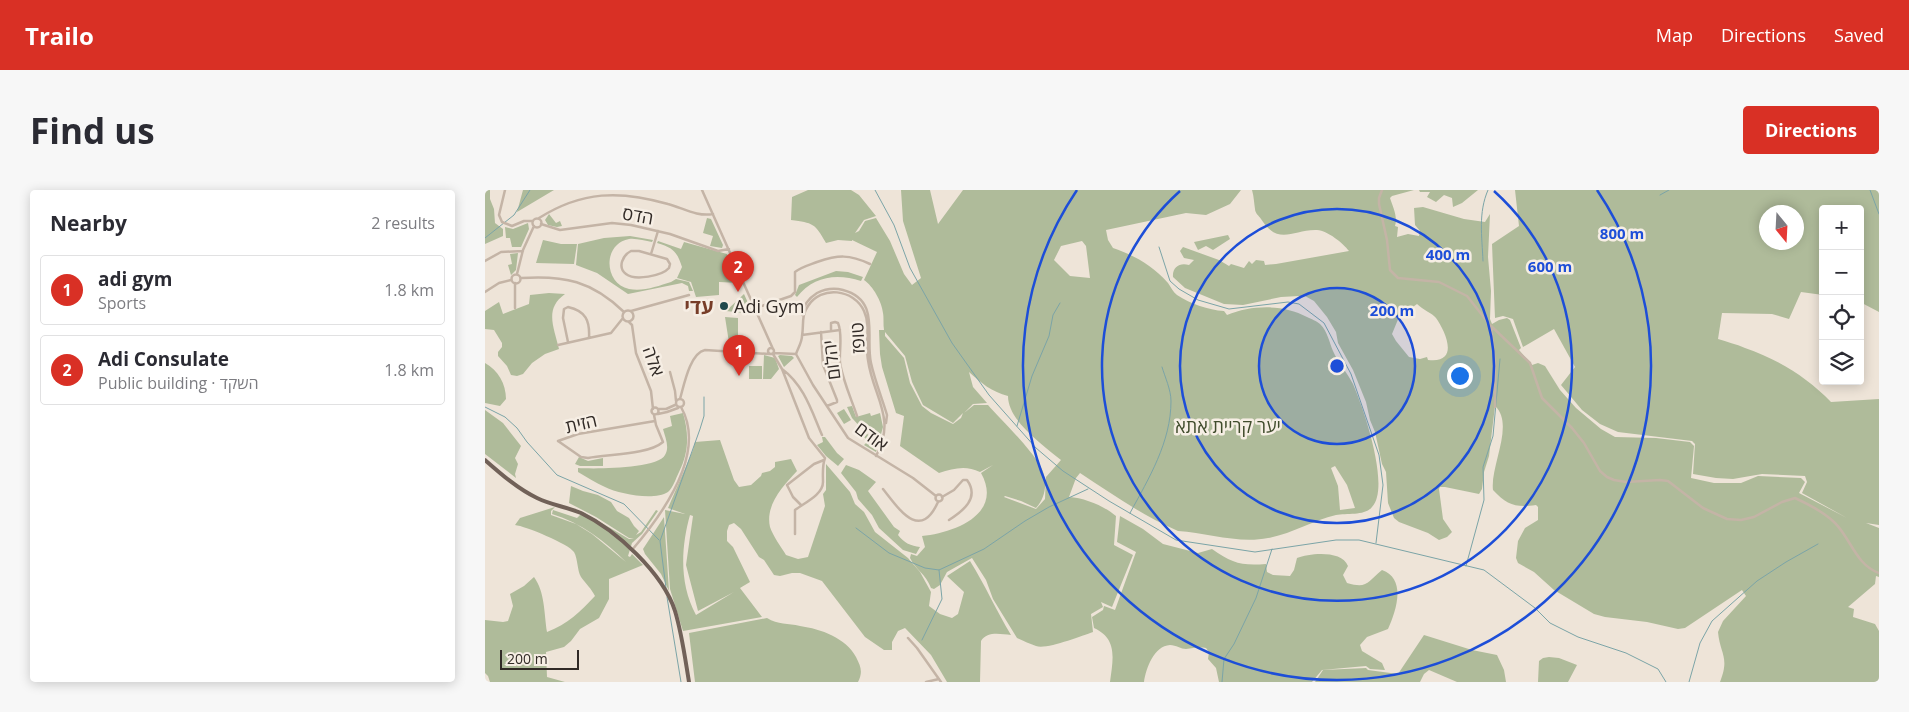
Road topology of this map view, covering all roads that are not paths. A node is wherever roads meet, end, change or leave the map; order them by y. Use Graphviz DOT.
graph roads {
  1 [pos="505,190"];
  2 [pos="702,190"];
  3 [pos="1382,190"];
  4 [pos="713,214"];
  5 [pos="539,218"];
  6 [pos="533,221"];
  7 [pos="541,224"];
  8 [pos="534,226"];
  9 [pos="658,231"];
  10 [pos="729,249"];
  11 [pos="523,251"];
  12 [pos="651,254"];
  13 [pos="485,261"];
  14 [pos="870,264"];
  15 [pos="517,274"];
  16 [pos="521,278"];
  17 [pos="511,280"];
  18 [pos="515,284"];
  19 [pos="485,292"];
  20 [pos="689,295"];
  21 [pos="515,308"];
  22 [pos="756,308"];
  23 [pos="631,311"];
  24 [pos="624,312"];
  25 [pos="623,318"];
  26 [pos="629,322"];
  27 [pos="1490,325"];
  28 [pos="840,330"];
  29 [pos="831,331"];
  30 [pos="821,332"];
  31 [pos="803,335"];
  32 [pos="589,338"];
  33 [pos="568,342"];
  34 [pos="558,345"];
  35 [pos="772,351"];
  36 [pos="796,354"];
  37 [pos="782,370"];
  38 [pos="670,372"];
  39 [pos="680,399"];
  40 [pos="676,402"];
  41 [pos="827,406"];
  42 [pos="680,407"];
  43 [pos="1495,407"];
  44 [pos="653,408"];
  45 [pos="658,409"];
  46 [pos="658,414"];
  47 [pos="654,415"];
  48 [pos="857,416"];
  49 [pos="655,420"];
  50 [pos="822,435"];
  51 [pos="876,456"];
  52 [pos="485,460"];
  53 [pos="824,460"];
  54 [pos="883,489"];
  55 [pos="936,496"];
  56 [pos="942,497"];
  57 [pos="939,502"];
  58 [pos="801,505"];
  59 [pos="949,520"];
  60 [pos="795,534"];
  61 [pos="632,550"];
  62 [pos="1879,573"];
  63 [pos="908,638"];
  64 [pos="940,680"];
  65 [pos="689,682"];
  66 [pos="926,682"];
  1 -- 6 [label="street"];
  2 -- 4 [label="street"];
  3 -- 27 [label="street"];
  4 -- 5 [label="street"];
  4 -- 10 [label="street"];
  5 -- 6 [label="street"];
  5 -- 7 [label="street"];
  6 -- 8 [label="street"];
  7 -- 8 [label="street"];
  7 -- 9 [label="street, הדס"];
  8 -- 11 [label="street"];
  9 -- 10 [label="street, הדס"];
  9 -- 12 [label="street"];
  10 -- 22 [label="street"];
  11 -- 13 [label="street"];
  11 -- 15 [label="street"];
  12 -- 12 [label="street"];
  14 -- 22 [label="street"];
  15 -- 16 [label="street"];
  15 -- 17 [label="street"];
  16 -- 18 [label="street"];
  16 -- 24 [label="street"];
  17 -- 18 [label="street"];
  17 -- 19 [label="street"];
  18 -- 21 [label="street"];
  20 -- 23 [label="street"];
  22 -- 35 [label="street"];
  23 -- 24 [label="street"];
  23 -- 26 [label="street"];
  24 -- 25 [label="street"];
  25 -- 26 [label="street"];
  25 -- 32 [label="street"];
  26 -- 44 [label="street, אלה"];
  27 -- 43 [label="street"];
  27 -- 62 [label="street"];
  28 -- 29 [label="street, יהלום"];
  28 -- 29 [label="street, יהלום"];
  28 -- 48 [label="street, יהלום"];
  29 -- 30 [label="street"];
  30 -- 31 [label="street"];
  30 -- 41 [label="street"];
  31 -- 36 [label="street, טופז"];
  31 -- 51 [label="street, טופז"];
  32 -- 33 [label="street"];
  32 -- 33 [label="street"];
  33 -- 34 [label="street"];
  35 -- 36 [label="street"];
  35 -- 37 [label="street"];
  35 -- 39 [label="street"];
  36 -- 41 [label="street, אודם"];
  37 -- 50 [label="street"];
  37 -- 53 [label="street"];
  38 -- 40 [label="street"];
  39 -- 40 [label="street"];
  39 -- 42 [label="street"];
  40 -- 42 [label="street"];
  40 -- 45 [label="street"];
  41 -- 51 [label="street, אודם"];
  42 -- 46 [label="street"];
  42 -- 61 [label="street"];
  44 -- 45 [label="street"];
  44 -- 47 [label="street, אלה"];
  45 -- 46 [label="street"];
  46 -- 47 [label="street"];
  47 -- 49 [label="street, הזית"];
  49 -- 49 [label="street, הזית"];
  51 -- 55 [label="street, אודם"];
  52 -- 61 [label="main road"];
  53 -- 58 [label="street"];
  53 -- 58 [label="street"];
  54 -- 57 [label="street"];
  55 -- 56 [label="street"];
  55 -- 57 [label="street"];
  56 -- 57 [label="street"];
  56 -- 59 [label="street"];
  58 -- 60 [label="street"];
  61 -- 65 [label="main road"];
  63 -- 64 [label="street"];
  64 -- 66 [label="street"];
}
